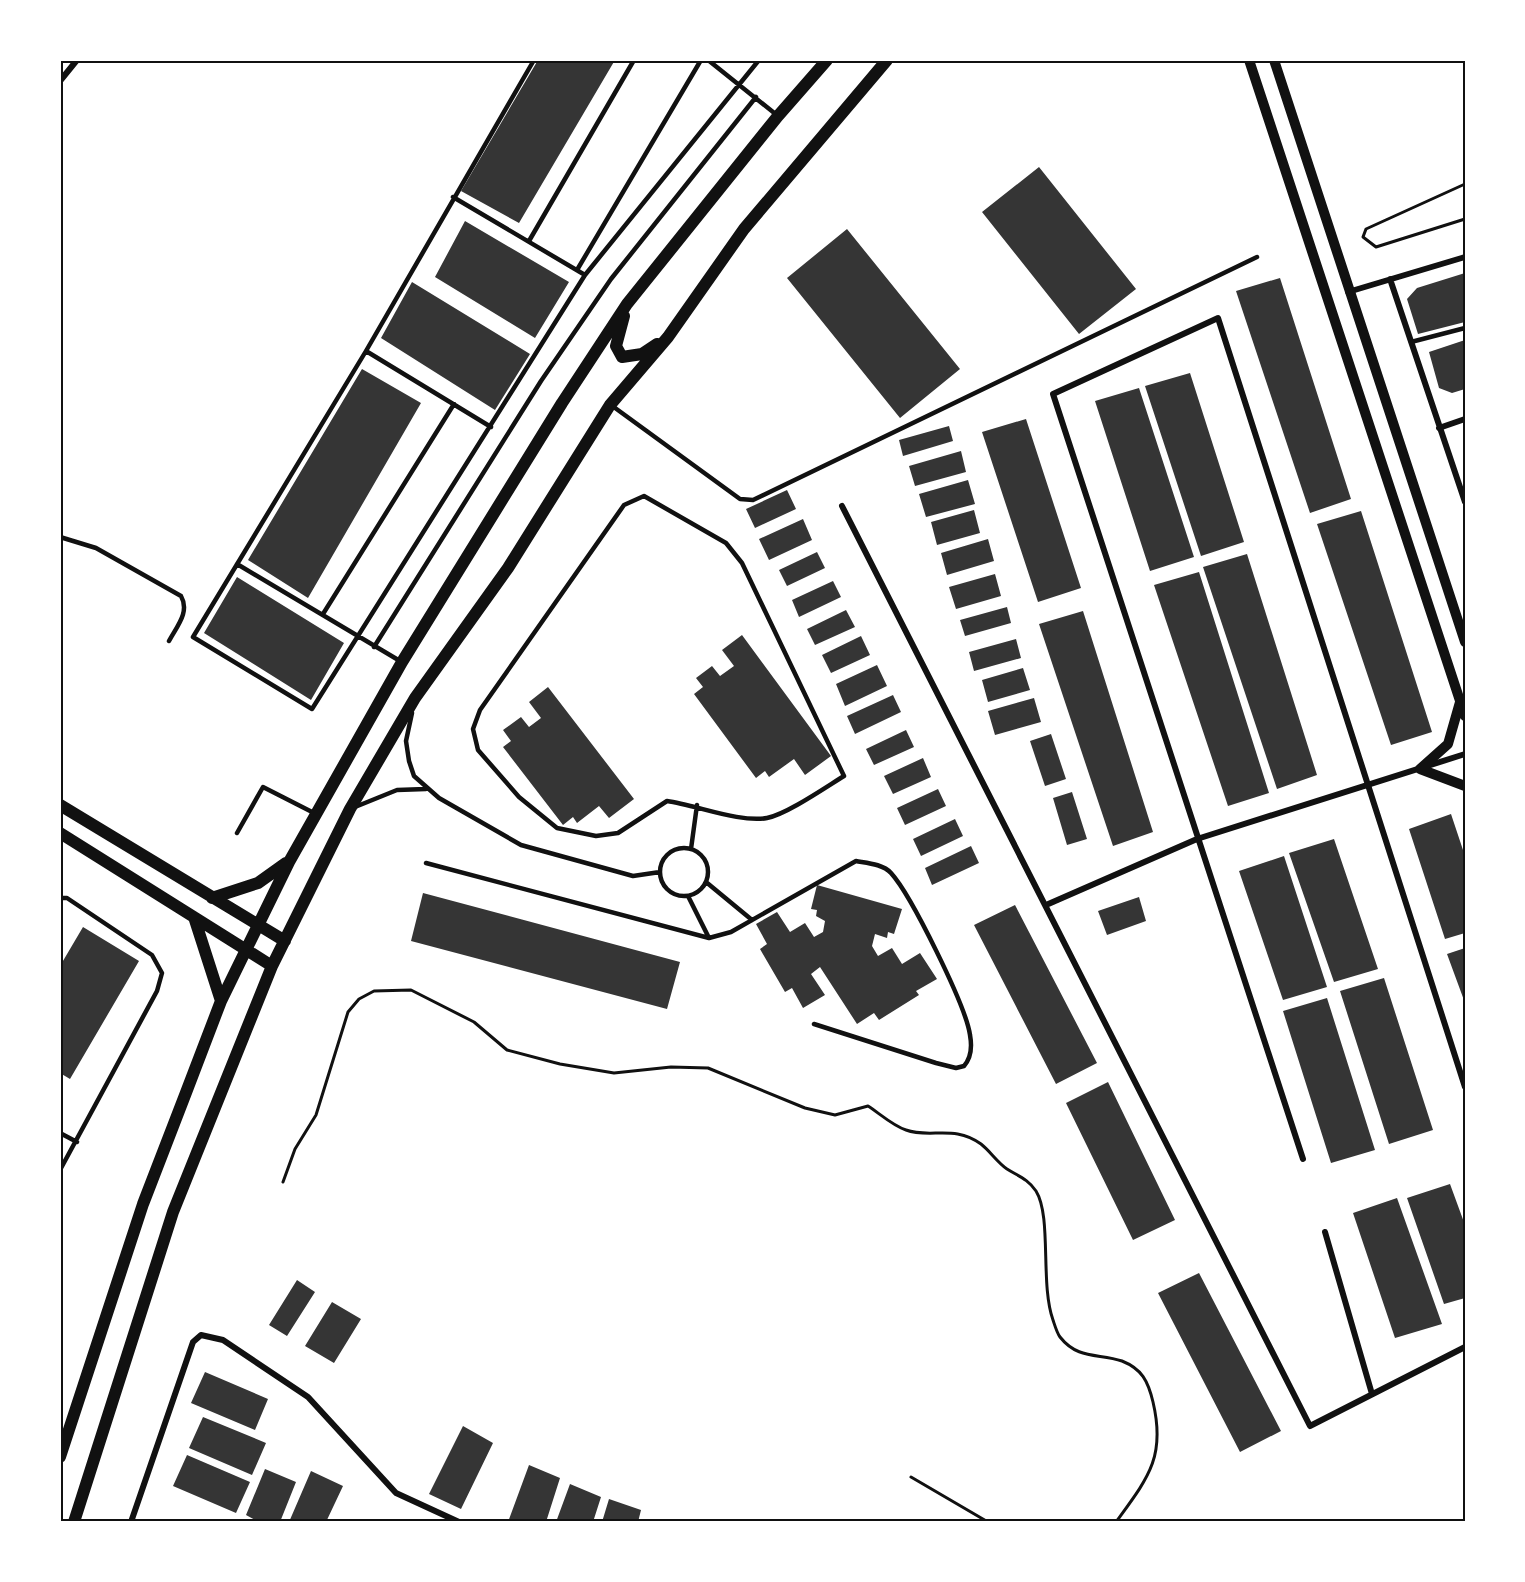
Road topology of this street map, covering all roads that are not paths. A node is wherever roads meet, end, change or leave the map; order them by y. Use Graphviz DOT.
graph roads {
  1 [pos="77,60"];
  2 [pos="534,60"];
  3 [pos="634,60"];
  4 [pos="701,60"];
  5 [pos="708,60"];
  6 [pos="759,60"];
  7 [pos="827,60"];
  8 [pos="887,60"];
  9 [pos="1249,60"];
  10 [pos="1274,60"];
  11 [pos="60,81"];
  12 [pos="740,83"];
  13 [pos="756,97"];
  14 [pos="778,116"];
  15 [pos="453,197"];
  16 [pos="530,241"];
  17 [pos="1257,257"];
  18 [pos="1465,257"];
  19 [pos="577,270"];
  20 [pos="585,275"];
  21 [pos="1390,279"];
  22 [pos="1348,292"];
  23 [pos="627,304"];
  24 [pos="1465,328"];
  25 [pos="668,337"];
  26 [pos="1411,342"];
  27 [pos="366,351"];
  28 [pos="454,404"];
  29 [pos="610,405"];
  30 [pos="1465,419"];
  31 [pos="491,427"];
  32 [pos="1439,428"];
  33 [pos="1465,501"];
  34 [pos="842,506"];
  35 [pos="60,537"];
  36 [pos="237,564"];
  37 [pos="323,614"];
  38 [pos="359,636"];
  39 [pos="169,641"];
  40 [pos="1465,642"];
  41 [pos="374,647"];
  42 [pos="402,663"];
  43 [pos="415,698"];
  44 [pos="1460,701"];
  45 [pos="1465,716"];
  46 [pos="1465,754"];
  47 [pos="1420,769"];
  48 [pos="1368,785"];
  49 [pos="1465,786"];
  50 [pos="426,789"];
  51 [pos="60,805"];
  52 [pos="697,805"];
  53 [pos="350,809"];
  54 [pos="316,814"];
  55 [pos="60,833"];
  56 [pos="237,833"];
  57 [pos="1197,839"];
  58 [pos="691,849"];
  59 [pos="289,862"];
  60 [pos="426,863"];
  61 [pos="660,872"];
  62 [pos="706,882"];
  63 [pos="688,896"];
  64 [pos="60,898"];
  65 [pos="212,898"];
  66 [pos="1046,905"];
  67 [pos="194,917"];
  68 [pos="752,920"];
  69 [pos="256,925"];
  70 [pos="709,938"];
  71 [pos="285,940"];
  72 [pos="245,950"];
  73 [pos="272,966"];
  74 [pos="221,1001"];
  75 [pos="814,1024"];
  76 [pos="1465,1087"];
  77 [pos="60,1133"];
  78 [pos="77,1142"];
  79 [pos="1303,1159"];
  80 [pos="60,1170"];
  81 [pos="1325,1232"];
  82 [pos="1465,1347"];
  83 [pos="1372,1394"];
  84 [pos="60,1457"];
  85 [pos="74,1522"];
  86 [pos="132,1522"];
  87 [pos="459,1522"];
  1 -- 11 [label="street"];
  2 -- 15 [label="lane"];
  3 -- 16 [label="lane"];
  4 -- 19 [label="lane"];
  5 -- 12 [label="lane"];
  6 -- 12 [label="lane"];
  7 -- 14 [label="main road"];
  8 -- 25 [label="main road"];
  9 -- 44 [label="street"];
  10 -- 22 [label="street"];
  12 -- 13 [label="lane"];
  12 -- 20 [label="lane"];
  13 -- 14 [label="lane"];
  13 -- 41 [label="lane"];
  14 -- 23 [label="main road"];
  15 -- 16 [label="lane"];
  15 -- 27 [label="lane"];
  16 -- 19 [label="lane"];
  17 -- 29 [label="lane"];
  18 -- 21 [label="street"];
  19 -- 20 [label="lane"];
  20 -- 31 [label="lane"];
  21 -- 22 [label="street"];
  21 -- 26 [label="street"];
  22 -- 40 [label="street"];
  23 -- 25 [label="main road"];
  23 -- 42 [label="main road"];
  24 -- 26 [label="lane"];
  25 -- 29 [label="main road"];
  26 -- 32 [label="street"];
  27 -- 28 [label="lane"];
  27 -- 36 [label="lane"];
  28 -- 31 [label="lane"];
  28 -- 37 [label="lane"];
  29 -- 43 [label="main road"];
  30 -- 32 [label="street"];
  31 -- 38 [label="lane"];
  32 -- 33 [label="street"];
  34 -- 66 [label="street"];
  35 -- 39 [label="lane"];
  36 -- 37 [label="lane"];
  36 -- 38 [label="lane"];
  37 -- 38 [label="lane"];
  38 -- 41 [label="lane"];
  41 -- 42 [label="lane"];
  42 -- 54 [label="main road"];
  43 -- 50 [label="lane"];
  43 -- 53 [label="main road"];
  44 -- 45 [label="street"];
  44 -- 47 [label="street"];
  46 -- 47 [label="street"];
  47 -- 48 [label="street"];
  47 -- 49 [label="street"];
  48 -- 57 [label="street"];
  48 -- 57 [label="street"];
  48 -- 76 [label="street"];
  50 -- 53 [label="lane"];
  50 -- 61 [label="lane"];
  51 -- 65 [label="main road"];
  52 -- 52 [label="lane"];
  52 -- 58 [label="lane"];
  53 -- 71 [label="main road"];
  54 -- 56 [label="lane"];
  54 -- 59 [label="main road"];
  55 -- 67 [label="main road"];
  57 -- 66 [label="street"];
  57 -- 79 [label="street"];
  58 -- 61 [label="lane"];
  58 -- 62 [label="lane"];
  59 -- 65 [label="main road"];
  59 -- 69 [label="main road"];
  60 -- 70 [label="lane"];
  61 -- 63 [label="lane"];
  62 -- 63 [label="lane"];
  62 -- 68 [label="lane"];
  63 -- 70 [label="lane"];
  64 -- 78 [label="lane"];
  65 -- 69 [label="main road"];
  66 -- 83 [label="street"];
  67 -- 72 [label="main road"];
  67 -- 74 [label="main road"];
  68 -- 70 [label="lane"];
  68 -- 75 [label="lane"];
  69 -- 71 [label="main road"];
  69 -- 72 [label="main road"];
  71 -- 73 [label="main road"];
  72 -- 73 [label="main road"];
  72 -- 74 [label="main road"];
  73 -- 85 [label="main road"];
  74 -- 84 [label="main road"];
  77 -- 78 [label="lane"];
  78 -- 80 [label="lane"];
  81 -- 83 [label="street"];
  82 -- 83 [label="street"];
  86 -- 87 [label="street"];
}
